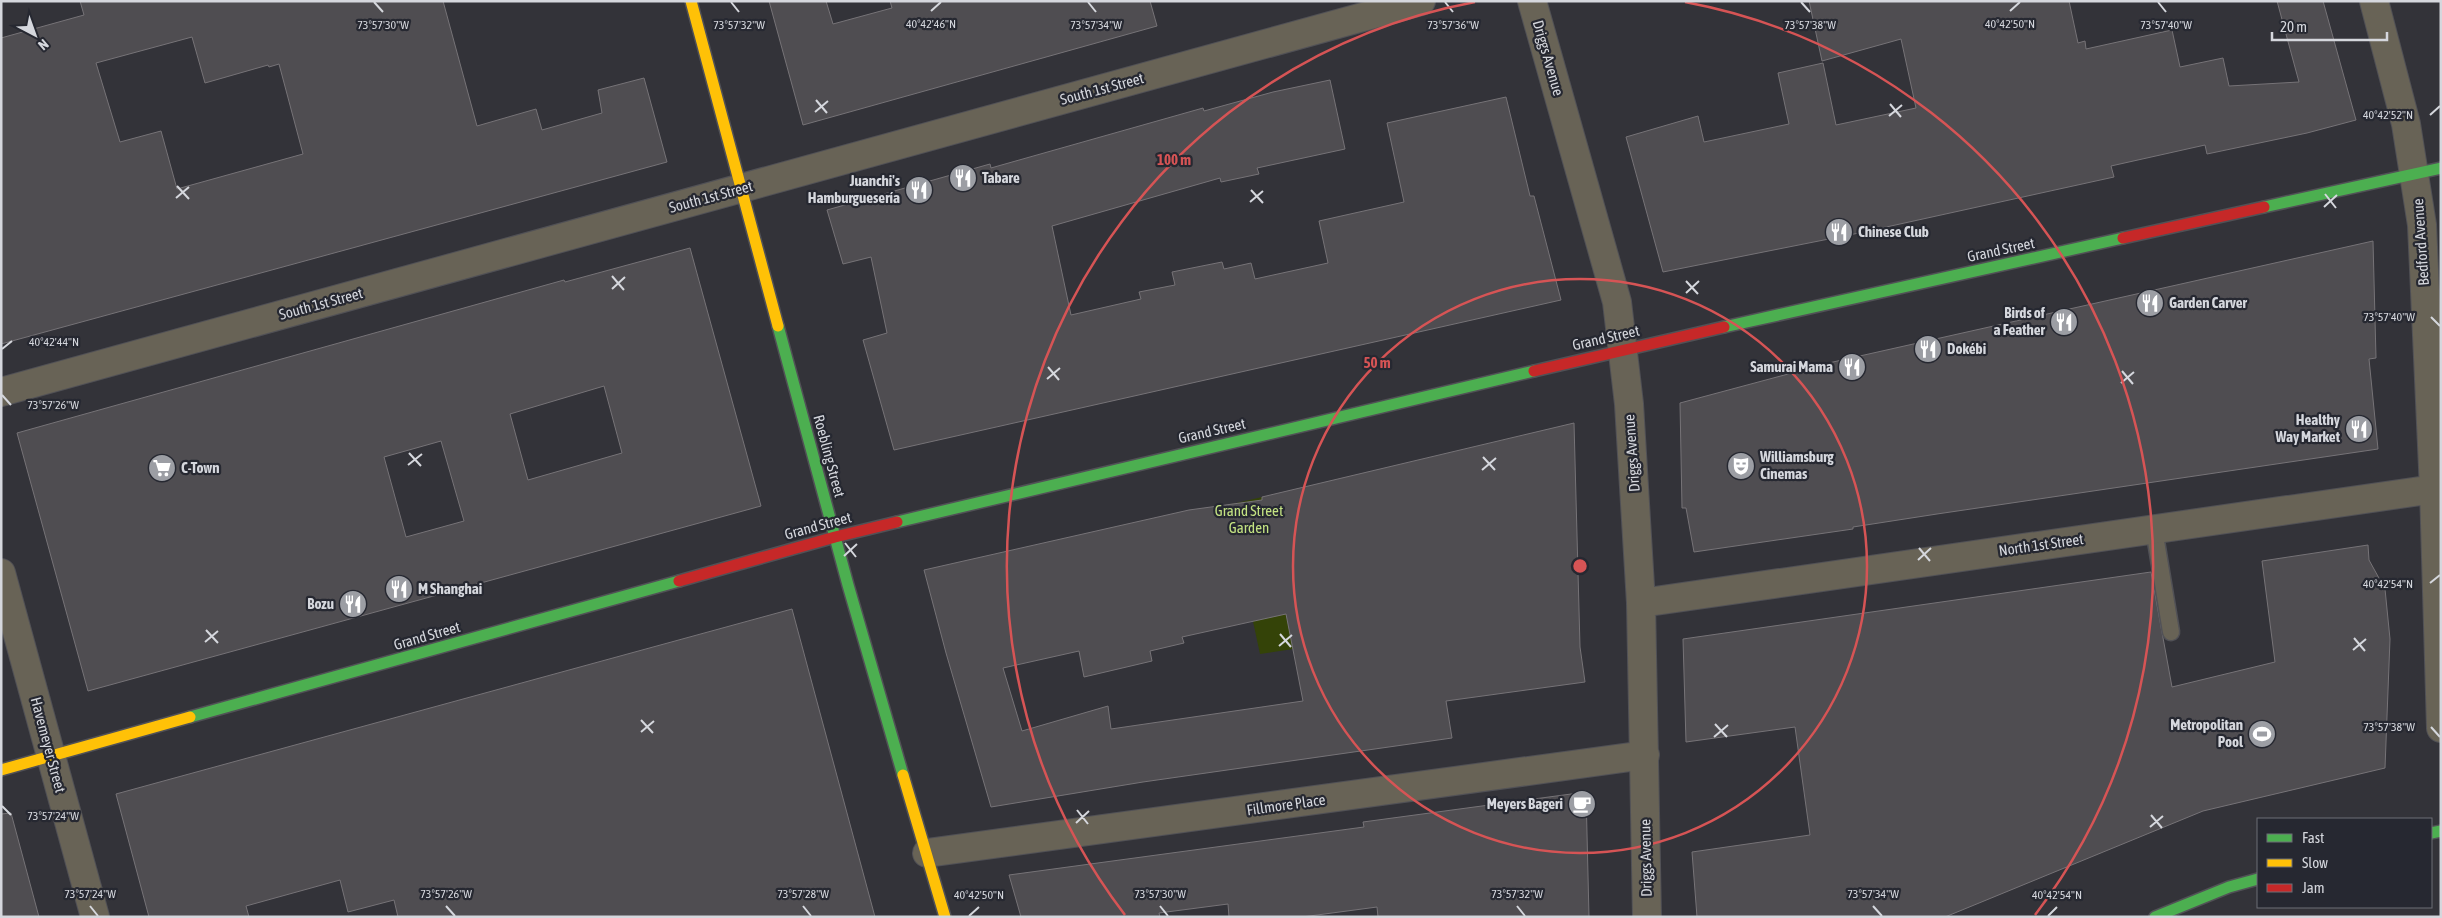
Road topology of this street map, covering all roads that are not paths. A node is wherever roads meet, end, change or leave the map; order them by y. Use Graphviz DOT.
graph roads {
  1 [pos="691,1"];
  2 [pos="1421,1"];
  3 [pos="1532,1"];
  4 [pos="2374,1"];
  5 [pos="2441,168"];
  6 [pos="2414,174"];
  7 [pos="741,188"];
  8 [pos="1623,349"];
  9 [pos="1,392"];
  10 [pos="2437,489"];
  11 [pos="2154,528"];
  12 [pos="835,537"];
  13 [pos="1,573"];
  14 [pos="1641,603"];
  15 [pos="2171,632"];
  16 [pos="2441,728"];
  17 [pos="1645,755"];
  18 [pos="52,757"];
  19 [pos="1,770"];
  20 [pos="927,853"];
  21 [pos="2257,879"];
  22 [pos="96,917"];
  23 [pos="945,917"];
  24 [pos="1647,917"];
  25 [pos="2155,917"];
  1 -- 7 [label="street, Roebling Street"];
  2 -- 7 [label="street, South 1st Street"];
  3 -- 8 [label="street, Driggs Avenue"];
  4 -- 6 [label="street, Bedford Avenue"];
  5 -- 6 [label="street, Grand Street"];
  6 -- 8 [label="street, Grand Street"];
  6 -- 10 [label="street, Bedford Avenue"];
  7 -- 9 [label="street, South 1st Street"];
  7 -- 12 [label="street, Roebling Street"];
  8 -- 12 [label="street, Grand Street"];
  8 -- 14 [label="street, Driggs Avenue"];
  10 -- 11 [label="street, North 1st Street"];
  10 -- 16 [label="street, Bedford Avenue"];
  11 -- 14 [label="street, North 1st Street"];
  11 -- 15 [label="lane"];
  12 -- 18 [label="street, Grand Street"];
  12 -- 20 [label="street, Roebling Street"];
  13 -- 18 [label="street, Havemeyer Street"];
  14 -- 17 [label="street, Driggs Avenue"];
  17 -- 20 [label="street, Fillmore Place"];
  17 -- 24 [label="street, Driggs Avenue"];
  18 -- 19 [label="street, Grand Street"];
  18 -- 22 [label="street, Havemeyer Street"];
  20 -- 23 [label="street, Roebling Street"];
  21 -- 25 [label="street"];
}
